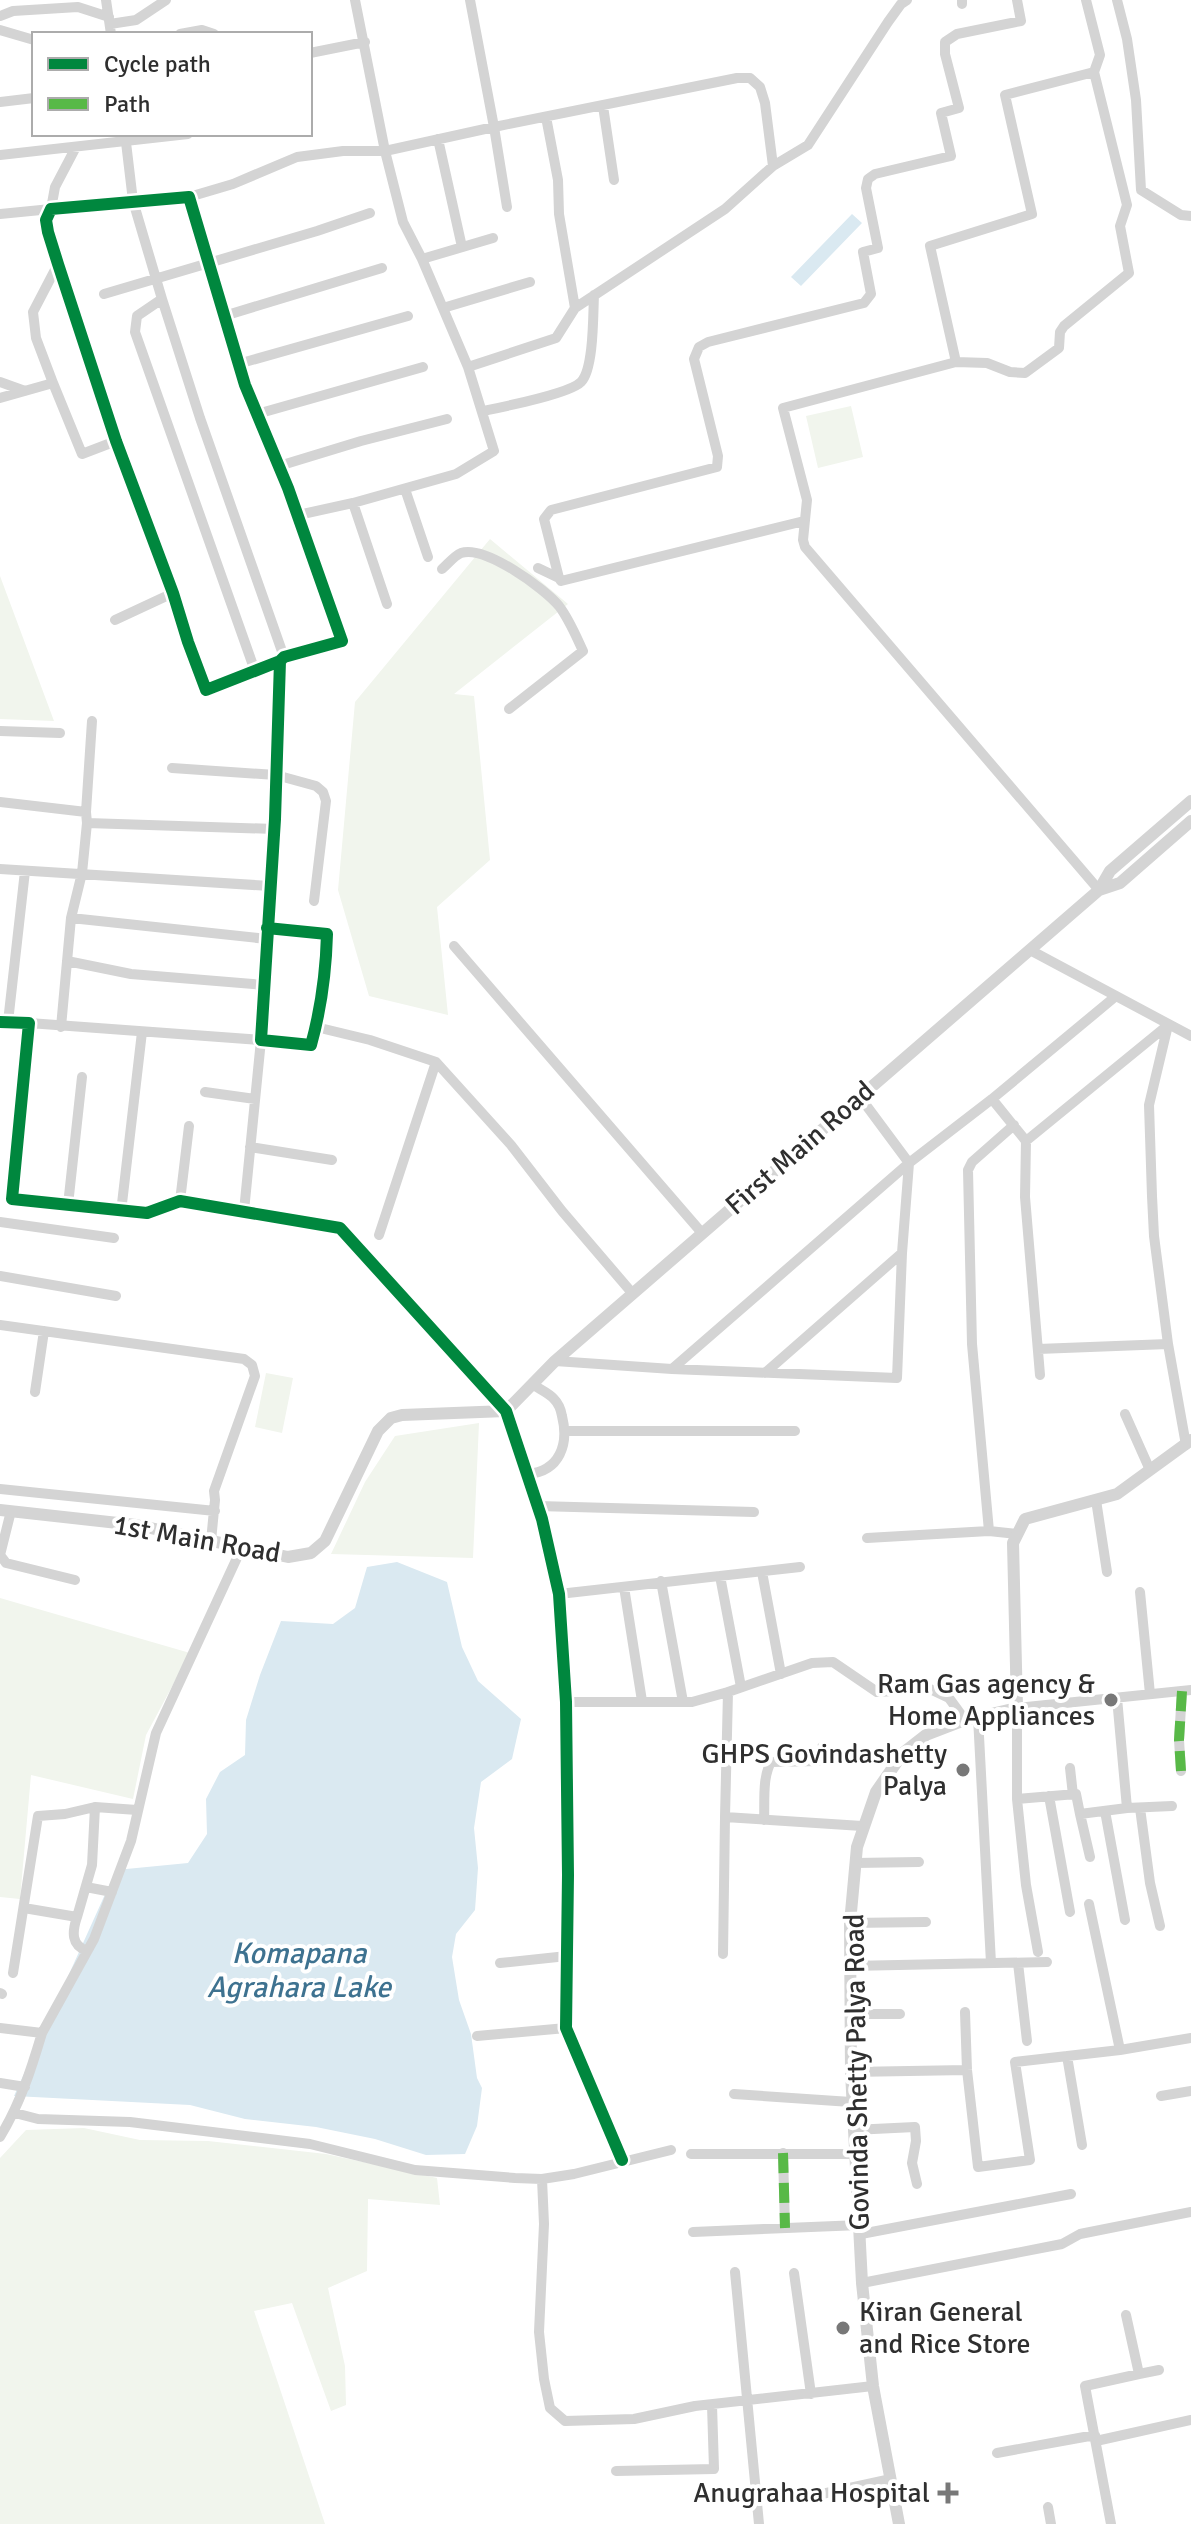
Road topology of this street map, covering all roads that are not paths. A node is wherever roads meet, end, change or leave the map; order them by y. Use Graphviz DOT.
graph roads {
  1 [pos="106,0"];
  2 [pos="166,0"];
  3 [pos="355,0"];
  4 [pos="470,0"];
  5 [pos="907,0"];
  6 [pos="1017,0"];
  7 [pos="1086,0"];
  8 [pos="1117,0"];
  9 [pos="0,16"];
  10 [pos="110,25"];
  11 [pos="0,30"];
  12 [pos="32,39"];
  13 [pos="365,42"];
  14 [pos="312,53"];
  15 [pos="1094,72"];
  16 [pos="32,98"];
  17 [pos="0,102"];
  18 [pos="603,106"];
  19 [pos="546,117"];
  20 [pos="494,127"];
  21 [pos="157,136"];
  22 [pos="126,138"];
  23 [pos="438,139"];
  24 [pos="76,147"];
  25 [pos="385,151"];
  26 [pos="0,155"];
  27 [pos="773,166"];
  28 [pos="614,180"];
  29 [pos="189,197"];
  30 [pos="133,201"];
  31 [pos="507,207"];
  32 [pos="51,209"];
  33 [pos="370,213"];
  34 [pos="0,214"];
  35 [pos="1191,216"];
  36 [pos="493,238"];
  37 [pos="462,247"];
  38 [pos="422,259"];
  39 [pos="207,262"];
  40 [pos="58,264"];
  41 [pos="382,268"];
  42 [pos="157,279"];
  43 [pos="530,282"];
  44 [pos="104,294"];
  45 [pos="594,295"];
  46 [pos="162,299"];
  47 [pos="443,308"];
  48 [pos="575,308"];
  49 [pos="224,316"];
  50 [pos="408,316"];
  51 [pos="956,362"];
  52 [pos="238,364"];
  53 [pos="423,367"];
  54 [pos="468,367"];
  55 [pos="0,382"];
  56 [pos="53,383"];
  57 [pos="25,391"];
  58 [pos="0,398"];
  59 [pos="483,411"];
  60 [pos="257,414"];
  61 [pos="447,419"];
  62 [pos="116,441"];
  63 [pos="279,466"];
  64 [pos="405,489"];
  65 [pos="353,503"];
  66 [pos="298,515"];
  67 [pos="804,521"];
  68 [pos="551,553"];
  69 [pos="428,557"];
  70 [pos="538,568"];
  71 [pos="442,569"];
  72 [pos="525,575"];
  73 [pos="559,578"];
  74 [pos="173,593"];
  75 [pos="387,604"];
  76 [pos="115,620"];
  77 [pos="282,659"];
  78 [pos="255,671"];
  79 [pos="509,709"];
  80 [pos="92,721"];
  81 [pos="0,731"];
  82 [pos="60,733"];
  83 [pos="172,768"];
  84 [pos="276,775"];
  85 [pos="1191,801"];
  86 [pos="0,802"];
  87 [pos="87,818"];
  88 [pos="1191,821"];
  89 [pos="274,829"];
  90 [pos="0,869"];
  91 [pos="25,871"];
  92 [pos="82,873"];
  93 [pos="270,886"];
  94 [pos="1099,890"];
  95 [pos="314,901"];
  96 [pos="71,918"];
  97 [pos="267,934"];
  98 [pos="454,946"];
  99 [pos="1030,950"];
  100 [pos="67,961"];
  101 [pos="264,985"];
  102 [pos="1116,996"];
  103 [pos="4,1022"];
  104 [pos="29,1023"];
  105 [pos="1168,1025"];
  106 [pos="61,1027"];
  107 [pos="316,1027"];
  108 [pos="142,1032"];
  109 [pos="1191,1036"];
  110 [pos="261,1040"];
  111 [pos="436,1062"];
  112 [pos="82,1077"];
  113 [pos="205,1092"];
  114 [pos="860,1097"];
  115 [pos="255,1099"];
  116 [pos="992,1099"];
  117 [pos="1014,1125"];
  118 [pos="189,1126"];
  119 [pos="1026,1141"];
  120 [pos="250,1147"];
  121 [pos="332,1160"];
  122 [pos="909,1163"];
  123 [pos="180,1201"];
  124 [pos="68,1205"];
  125 [pos="244,1211"];
  126 [pos="121,1212"];
  127 [pos="0,1222"];
  128 [pos="702,1233"];
  129 [pos="379,1235"];
  130 [pos="114,1238"];
  131 [pos="902,1253"];
  132 [pos="0,1276"];
  133 [pos="633,1294"];
  134 [pos="116,1296"];
  135 [pos="0,1325"];
  136 [pos="44,1331"];
  137 [pos="1168,1344"];
  138 [pos="1038,1349"];
  139 [pos="555,1361"];
  140 [pos="672,1369"];
  141 [pos="765,1373"];
  142 [pos="1040,1375"];
  143 [pos="532,1384"];
  144 [pos="35,1392"];
  145 [pos="506,1411"];
  146 [pos="1125,1414"];
  147 [pos="565,1431"];
  148 [pos="795,1431"];
  149 [pos="1189,1442"];
  150 [pos="1150,1470"];
  151 [pos="528,1474"];
  152 [pos="0,1489"];
  153 [pos="1096,1500"];
  154 [pos="538,1506"];
  155 [pos="5,1510"];
  156 [pos="215,1511"];
  157 [pos="754,1512"];
  158 [pos="989,1531"];
  159 [pos="1017,1534"];
  160 [pos="867,1538"];
  161 [pos="211,1541"];
  162 [pos="242,1547"];
  163 [pos="800,1567"];
  164 [pos="762,1572"];
  165 [pos="1107,1572"];
  166 [pos="720,1576"];
  167 [pos="75,1580"];
  168 [pos="661,1581"];
  169 [pos="624,1587"];
  170 [pos="1140,1592"];
  171 [pos="559,1594"];
  172 [pos="781,1674"];
  173 [pos="741,1687"];
  174 [pos="1186,1691"];
  175 [pos="728,1692"];
  176 [pos="1150,1694"];
  177 [pos="1117,1698"];
  178 [pos="642,1701"];
  179 [pos="566,1702"];
  180 [pos="683,1702"];
  181 [pos="1017,1708"];
  182 [pos="972,1719"];
  183 [pos="822,1747"];
  184 [pos="1070,1768"];
  185 [pos="1181,1771"];
  186 [pos="1073,1795"];
  187 [pos="1049,1796"];
  188 [pos="1017,1799"];
  189 [pos="1172,1806"];
  190 [pos="95,1807"];
  191 [pos="1127,1808"];
  192 [pos="1140,1808"];
  193 [pos="137,1810"];
  194 [pos="1105,1811"];
  195 [pos="1080,1814"];
  196 [pos="725,1817"];
  197 [pos="764,1820"];
  198 [pos="862,1826"];
  199 [pos="1090,1857"];
  200 [pos="919,1862"];
  201 [pos="855,1863"];
  202 [pos="86,1887"];
  203 [pos="112,1892"];
  204 [pos="1089,1904"];
  205 [pos="24,1908"];
  206 [pos="1070,1912"];
  207 [pos="77,1917"];
  208 [pos="1125,1920"];
  209 [pos="926,1922"];
  210 [pos="850,1923"];
  211 [pos="1160,1926"];
  212 [pos="87,1951"];
  213 [pos="1038,1952"];
  214 [pos="723,1954"];
  215 [pos="567,1956"];
  216 [pos="1047,1962"];
  217 [pos="500,1963"];
  218 [pos="991,1963"];
  219 [pos="1018,1963"];
  220 [pos="850,1966"];
  221 [pos="13,1973"];
  222 [pos="965,2012"];
  223 [pos="850,2014"];
  224 [pos="900,2014"];
  225 [pos="0,2028"];
  226 [pos="566,2028"];
  227 [pos="42,2033"];
  228 [pos="477,2036"];
  229 [pos="1191,2038"];
  230 [pos="1027,2041"];
  231 [pos="1120,2050"];
  232 [pos="1067,2056"];
  233 [pos="967,2070"];
  234 [pos="851,2072"];
  235 [pos="0,2083"];
  236 [pos="25,2087"];
  237 [pos="1191,2091"];
  238 [pos="734,2094"];
  239 [pos="1161,2096"];
  240 [pos="851,2102"];
  241 [pos="15,2113"];
  242 [pos="853,2130"];
  243 [pos="0,2137"];
  244 [pos="1082,2145"];
  245 [pos="671,2150"];
  246 [pos="783,2153"];
  247 [pos="691,2154"];
  248 [pos="855,2154"];
  249 [pos="622,2160"];
  250 [pos="542,2179"];
  251 [pos="917,2184"];
  252 [pos="1071,2194"];
  253 [pos="1191,2212"];
  254 [pos="785,2228"];
  255 [pos="860,2230"];
  256 [pos="693,2232"];
  257 [pos="735,2272"];
  258 [pos="794,2273"];
  259 [pos="862,2283"];
  260 [pos="1126,2315"];
  261 [pos="1159,2370"];
  262 [pos="1139,2374"];
  263 [pos="873,2386"];
  264 [pos="811,2394"];
  265 [pos="748,2401"];
  266 [pos="712,2405"];
  267 [pos="1191,2420"];
  268 [pos="1096,2438"];
  269 [pos="997,2453"];
  270 [pos="616,2471"];
  271 [pos="891,2479"];
  272 [pos="808,2497"];
  273 [pos="1048,2507"];
  274 [pos="759,2524"];
  275 [pos="899,2524"];
  276 [pos="1051,2524"];
  277 [pos="1111,2524"];
  1 -- 10 [label="street"];
  2 -- 10 [label="street"];
  3 -- 13 [label="street"];
  4 -- 20 [label="street"];
  5 -- 27 [label="street"];
  6 -- 68 [label="street"];
  7 -- 15 [label="street"];
  8 -- 35 [label="street"];
  9 -- 10 [label="street"];
  11 -- 12 [label="street"];
  13 -- 14 [label="street"];
  13 -- 25 [label="street"];
  15 -- 51 [label="street"];
  15 -- 51 [label="street"];
  16 -- 17 [label="street"];
  18 -- 19 [label="street"];
  18 -- 27 [label="street"];
  18 -- 28 [label="street"];
  19 -- 20 [label="street"];
  19 -- 48 [label="street"];
  20 -- 23 [label="street"];
  20 -- 31 [label="street"];
  21 -- 22 [label="street"];
  22 -- 24 [label="street"];
  22 -- 30 [label="street"];
  23 -- 25 [label="street"];
  23 -- 37 [label="street"];
  24 -- 26 [label="street"];
  24 -- 32 [label="street"];
  25 -- 29 [label="street"];
  25 -- 38 [label="street"];
  27 -- 45 [label="street"];
  29 -- 30 [label="street"];
  29 -- 39 [label="street"];
  30 -- 32 [label="street"];
  30 -- 42 [label="street"];
  32 -- 34 [label="street"];
  32 -- 40 [label="street"];
  33 -- 39 [label="street"];
  36 -- 37 [label="street"];
  37 -- 38 [label="street"];
  38 -- 47 [label="street"];
  39 -- 42 [label="street"];
  39 -- 49 [label="street"];
  40 -- 56 [label="street"];
  40 -- 62 [label="street"];
  41 -- 49 [label="street"];
  42 -- 44 [label="street"];
  42 -- 46 [label="street"];
  43 -- 47 [label="street"];
  45 -- 48 [label="street"];
  45 -- 59 [label="street"];
  46 -- 77 [label="street"];
  46 -- 78 [label="street"];
  47 -- 54 [label="street"];
  48 -- 54 [label="street"];
  49 -- 52 [label="street"];
  50 -- 52 [label="street"];
  51 -- 67 [label="street"];
  52 -- 60 [label="street"];
  53 -- 60 [label="street"];
  54 -- 59 [label="street"];
  55 -- 57 [label="street"];
  56 -- 57 [label="street"];
  56 -- 62 [label="street"];
  57 -- 58 [label="street"];
  59 -- 64 [label="street"];
  60 -- 63 [label="street"];
  61 -- 63 [label="street"];
  62 -- 74 [label="street"];
  63 -- 66 [label="street"];
  64 -- 65 [label="street"];
  64 -- 69 [label="street"];
  65 -- 66 [label="street"];
  65 -- 75 [label="street"];
  66 -- 77 [label="street"];
  67 -- 73 [label="street"];
  67 -- 94 [label="street"];
  68 -- 70 [label="street"];
  68 -- 73 [label="street"];
  70 -- 72 [label="street"];
  70 -- 73 [label="street"];
  71 -- 72 [label="street"];
  72 -- 79 [label="street"];
  74 -- 76 [label="street"];
  74 -- 78 [label="street"];
  77 -- 78 [label="street"];
  77 -- 84 [label="street"];
  80 -- 87 [label="street"];
  81 -- 82 [label="street"];
  83 -- 84 [label="street"];
  84 -- 89 [label="street"];
  84 -- 95 [label="street"];
  85 -- 94 [label="street"];
  86 -- 87 [label="street"];
  87 -- 89 [label="street"];
  87 -- 92 [label="street"];
  88 -- 94 [label="street"];
  89 -- 93 [label="street"];
  90 -- 91 [label="street"];
  91 -- 92 [label="street"];
  91 -- 103 [label="street"];
  92 -- 93 [label="street"];
  92 -- 96 [label="street"];
  93 -- 97 [label="street"];
  94 -- 99 [label="street, First Main Road"];
  96 -- 97 [label="street"];
  96 -- 100 [label="street"];
  97 -- 101 [label="street"];
  97 -- 107 [label="street"];
  98 -- 128 [label="street"];
  99 -- 102 [label="street"];
  99 -- 114 [label="street, First Main Road"];
  100 -- 101 [label="street"];
  100 -- 106 [label="street"];
  101 -- 110 [label="street"];
  102 -- 105 [label="street"];
  102 -- 116 [label="street"];
  103 -- 104 [label="street"];
  104 -- 106 [label="street"];
  104 -- 124 [label="street"];
  105 -- 109 [label="street"];
  105 -- 119 [label="street"];
  105 -- 137 [label="street"];
  106 -- 108 [label="street"];
  107 -- 110 [label="street"];
  107 -- 111 [label="street"];
  108 -- 110 [label="street"];
  108 -- 126 [label="street"];
  110 -- 115 [label="street"];
  111 -- 129 [label="street"];
  111 -- 133 [label="street"];
  112 -- 124 [label="street"];
  113 -- 115 [label="street"];
  114 -- 122 [label="street"];
  114 -- 128 [label="street, First Main Road"];
  115 -- 120 [label="street"];
  116 -- 117 [label="street"];
  116 -- 122 [label="street"];
  117 -- 119 [label="street"];
  117 -- 158 [label="street"];
  118 -- 123 [label="street"];
  119 -- 138 [label="street"];
  120 -- 121 [label="street"];
  120 -- 125 [label="street"];
  122 -- 131 [label="street"];
  122 -- 140 [label="street"];
  123 -- 125 [label="street"];
  123 -- 126 [label="street"];
  124 -- 126 [label="street"];
  125 -- 145 [label="street"];
  127 -- 130 [label="street"];
  128 -- 133 [label="street, First Main Road"];
  131 -- 141 [label="street"];
  131 -- 141 [label="street"];
  132 -- 134 [label="street"];
  133 -- 139 [label="street, First Main Road"];
  135 -- 136 [label="street"];
  136 -- 144 [label="street"];
  136 -- 156 [label="street"];
  137 -- 138 [label="street"];
  137 -- 149 [label="street"];
  138 -- 142 [label="street"];
  139 -- 140 [label="street"];
  139 -- 143 [label="street, First Main Road"];
  140 -- 141 [label="street"];
  143 -- 145 [label="street, First Main Road"];
  143 -- 147 [label="street"];
  145 -- 151 [label="street"];
  145 -- 162 [label="street, 1st Main Road"];
  146 -- 150 [label="street"];
  147 -- 148 [label="street"];
  147 -- 151 [label="street"];
  149 -- 150 [label="street"];
  150 -- 153 [label="street"];
  151 -- 154 [label="street"];
  152 -- 156 [label="street"];
  153 -- 159 [label="street"];
  153 -- 165 [label="street"];
  154 -- 157 [label="street"];
  154 -- 171 [label="street"];
  155 -- 161 [label="street, 1st Main Road"];
  155 -- 167 [label="street"];
  156 -- 161 [label="street"];
  158 -- 159 [label="street"];
  158 -- 160 [label="street"];
  159 -- 181 [label="street"];
  161 -- 162 [label="street, 1st Main Road"];
  162 -- 193 [label="street"];
  163 -- 164 [label="street"];
  164 -- 166 [label="street"];
  164 -- 172 [label="street"];
  166 -- 168 [label="street"];
  166 -- 173 [label="street"];
  168 -- 169 [label="street"];
  168 -- 180 [label="street"];
  169 -- 171 [label="street"];
  169 -- 178 [label="street"];
  170 -- 176 [label="street"];
  171 -- 179 [label="street"];
  172 -- 173 [label="street"];
  172 -- 182 [label="street"];
  173 -- 175 [label="street"];
  174 -- 176 [label="street, Govinda Shetty Palya Road"];
  174 -- 185 [label="street"];
  175 -- 180 [label="street"];
  175 -- 196 [label="street"];
  176 -- 177 [label="street, Govinda Shetty Palya Road"];
  177 -- 181 [label="street, Govinda Shetty Palya Road"];
  177 -- 191 [label="street"];
  178 -- 179 [label="street"];
  178 -- 180 [label="street"];
  179 -- 215 [label="street"];
  181 -- 182 [label="street, Govinda Shetty Palya Road"];
  181 -- 188 [label="street"];
  182 -- 198 [label="street, Govinda Shetty Palya Road"];
  182 -- 218 [label="street"];
  183 -- 197 [label="street"];
  184 -- 186 [label="street"];
  186 -- 187 [label="street"];
  186 -- 195 [label="street"];
  187 -- 188 [label="street"];
  187 -- 206 [label="street"];
  188 -- 213 [label="street"];
  189 -- 192 [label="street"];
  190 -- 193 [label="street"];
  190 -- 202 [label="street"];
  190 -- 205 [label="street"];
  191 -- 192 [label="street"];
  191 -- 194 [label="street"];
  192 -- 211 [label="street"];
  193 -- 203 [label="street"];
  194 -- 195 [label="street"];
  194 -- 208 [label="street"];
  195 -- 199 [label="street"];
  196 -- 197 [label="street"];
  196 -- 214 [label="street"];
  197 -- 198 [label="street"];
  198 -- 201 [label="street, Govinda Shetty Palya Road"];
  200 -- 201 [label="street"];
  201 -- 210 [label="street, Govinda Shetty Palya Road"];
  202 -- 203 [label="street"];
  202 -- 207 [label="street"];
  203 -- 212 [label="street"];
  204 -- 231 [label="street"];
  205 -- 207 [label="street"];
  205 -- 221 [label="street"];
  207 -- 212 [label="street"];
  209 -- 210 [label="street"];
  210 -- 220 [label="street, Govinda Shetty Palya Road"];
  212 -- 227 [label="street"];
  215 -- 217 [label="street"];
  215 -- 226 [label="street"];
  216 -- 219 [label="street"];
  218 -- 219 [label="street"];
  218 -- 220 [label="street"];
  219 -- 230 [label="street"];
  220 -- 223 [label="street, Govinda Shetty Palya Road"];
  222 -- 233 [label="street"];
  223 -- 224 [label="street"];
  223 -- 234 [label="street, Govinda Shetty Palya Road"];
  225 -- 227 [label="street"];
  226 -- 228 [label="street"];
  226 -- 249 [label="street"];
  227 -- 236 [label="street"];
  229 -- 231 [label="street"];
  231 -- 232 [label="street"];
  232 -- 233 [label="street"];
  232 -- 244 [label="street"];
  233 -- 234 [label="street"];
  234 -- 240 [label="street, Govinda Shetty Palya Road"];
  235 -- 236 [label="street"];
  236 -- 241 [label="street"];
  237 -- 239 [label="street"];
  238 -- 240 [label="street"];
  240 -- 242 [label="street, Govinda Shetty Palya Road"];
  241 -- 243 [label="street"];
  241 -- 250 [label="street"];
  242 -- 248 [label="street, Govinda Shetty Palya Road"];
  242 -- 251 [label="street"];
  245 -- 249 [label="street"];
  246 -- 247 [label="street"];
  246 -- 248 [label="street"];
  246 -- 254 [label="street"];
  248 -- 255 [label="street, Govinda Shetty Palya Road"];
  249 -- 250 [label="street"];
  250 -- 266 [label="street"];
  252 -- 255 [label="street"];
  253 -- 259 [label="street"];
  254 -- 255 [label="street"];
  254 -- 256 [label="street"];
  255 -- 259 [label="street, Govinda Shetty Palya Road"];
  257 -- 265 [label="street"];
  258 -- 264 [label="street"];
  259 -- 263 [label="street, Govinda Shetty Palya Road"];
  260 -- 262 [label="street"];
  261 -- 262 [label="street"];
  262 -- 268 [label="street"];
  263 -- 264 [label="street"];
  263 -- 271 [label="street, Govinda Shetty Palya Road"];
  264 -- 265 [label="street"];
  265 -- 266 [label="street"];
  265 -- 274 [label="street"];
  266 -- 270 [label="street"];
  267 -- 268 [label="street"];
  268 -- 269 [label="street"];
  268 -- 277 [label="street"];
  271 -- 272 [label="street"];
  271 -- 275 [label="street, Govinda Shetty Palya Road"];
  273 -- 276 [label="street"];
}
